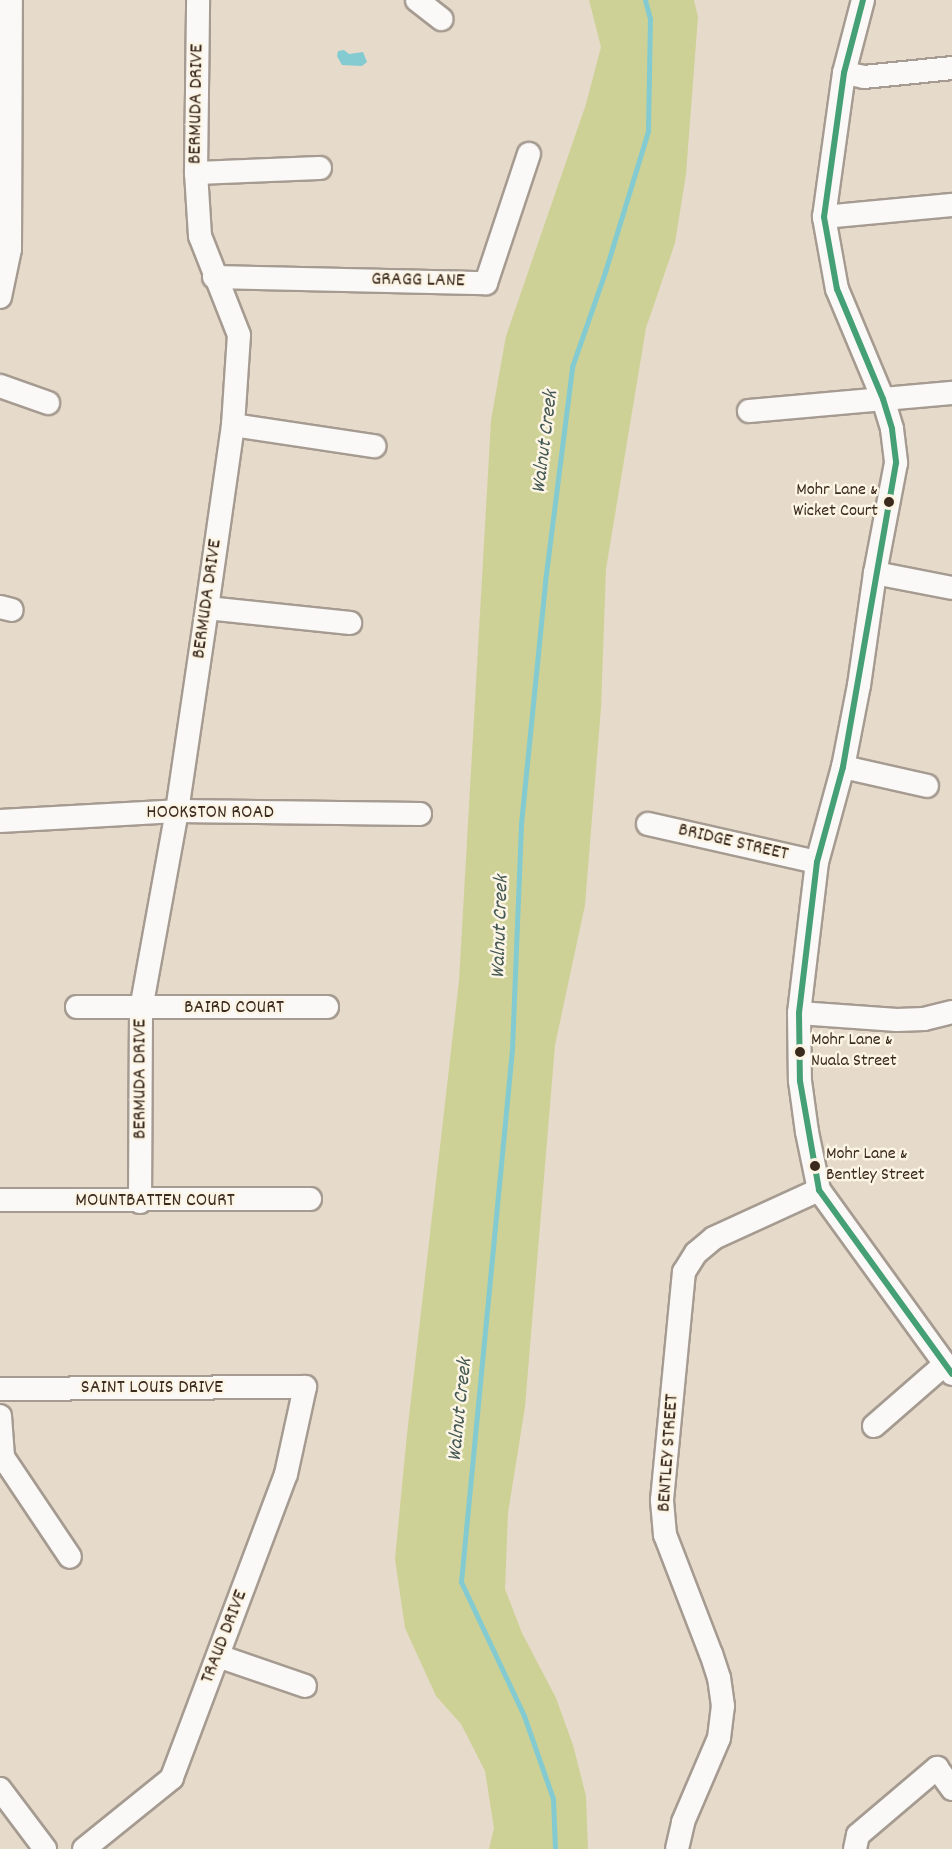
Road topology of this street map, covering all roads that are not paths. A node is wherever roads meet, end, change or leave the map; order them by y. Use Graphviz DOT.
graph roads {
  1 [pos="11,0"];
  2 [pos="198,0"];
  3 [pos="417,0"];
  4 [pos="863,0"];
  5 [pos="441,19"];
  6 [pos="952,68"];
  7 [pos="844,73"];
  8 [pos="529,154"];
  9 [pos="320,168"];
  10 [pos="196,173"];
  11 [pos="952,205"];
  12 [pos="824,217"];
  13 [pos="214,277"];
  14 [pos="0,297"];
  15 [pos="0,386"];
  16 [pos="952,393"];
  17 [pos="883,399"];
  18 [pos="48,403"];
  19 [pos="749,411"];
  20 [pos="233,425"];
  21 [pos="374,446"];
  22 [pos="875,573"];
  23 [pos="952,588"];
  24 [pos="207,608"];
  25 [pos="350,623"];
  26 [pos="843,767"];
  27 [pos="927,786"];
  28 [pos="177,812"];
  29 [pos="420,814"];
  30 [pos="0,821"];
  31 [pos="648,824"];
  32 [pos="817,862"];
  33 [pos="77,1007"];
  34 [pos="327,1007"];
  35 [pos="141,1009"];
  36 [pos="952,1012"];
  37 [pos="799,1013"];
  38 [pos="819,1190"];
  39 [pos="310,1199"];
  40 [pos="0,1200"];
  41 [pos="140,1202"];
  42 [pos="948,1369"];
  43 [pos="305,1387"];
  44 [pos="0,1389"];
  45 [pos="0,1416"];
  46 [pos="874,1426"];
  47 [pos="70,1557"];
  48 [pos="218,1656"];
  49 [pos="305,1686"];
  50 [pos="952,1789"];
  51 [pos="2,1794"];
  52 [pos="45,1849"];
  53 [pos="84,1849"];
  54 [pos="677,1849"];
  55 [pos="855,1849"];
  1 -- 14 [label="street"];
  2 -- 10 [label="street, BERMUDA DRIVE"];
  3 -- 5 [label="street"];
  4 -- 7 [label="street"];
  6 -- 7 [label="street"];
  7 -- 12 [label="street"];
  8 -- 13 [label="street, GRAGG LANE"];
  9 -- 10 [label="street"];
  10 -- 13 [label="street, BERMUDA DRIVE"];
  11 -- 12 [label="street"];
  12 -- 17 [label="street"];
  13 -- 20 [label="street, BERMUDA DRIVE"];
  15 -- 18 [label="street"];
  16 -- 17 [label="street"];
  17 -- 19 [label="street"];
  17 -- 22 [label="street"];
  20 -- 21 [label="street"];
  20 -- 24 [label="street, BERMUDA DRIVE"];
  22 -- 23 [label="street"];
  22 -- 26 [label="street"];
  24 -- 25 [label="street"];
  24 -- 28 [label="street, BERMUDA DRIVE"];
  26 -- 27 [label="street"];
  26 -- 32 [label="street"];
  28 -- 29 [label="street, HOOKSTON ROAD"];
  28 -- 30 [label="street, HOOKSTON ROAD"];
  28 -- 35 [label="street, BERMUDA DRIVE"];
  31 -- 32 [label="street, BRIDGE STREET"];
  32 -- 37 [label="street"];
  33 -- 35 [label="street, BAIRD COURT"];
  34 -- 35 [label="street, BAIRD COURT"];
  35 -- 41 [label="street, BERMUDA DRIVE"];
  36 -- 37 [label="street"];
  37 -- 38 [label="street"];
  38 -- 42 [label="street"];
  38 -- 54 [label="street, BENTLEY STREET"];
  39 -- 41 [label="street, MOUNTBATTEN COURT"];
  40 -- 41 [label="street, MOUNTBATTEN COURT"];
  42 -- 46 [label="street"];
  43 -- 44 [label="street, SAINT LOUIS DRIVE"];
  43 -- 48 [label="street, TRAUD DRIVE"];
  45 -- 47 [label="street"];
  48 -- 49 [label="street"];
  48 -- 53 [label="street, TRAUD DRIVE"];
  50 -- 55 [label="street"];
  51 -- 52 [label="street"];
}
